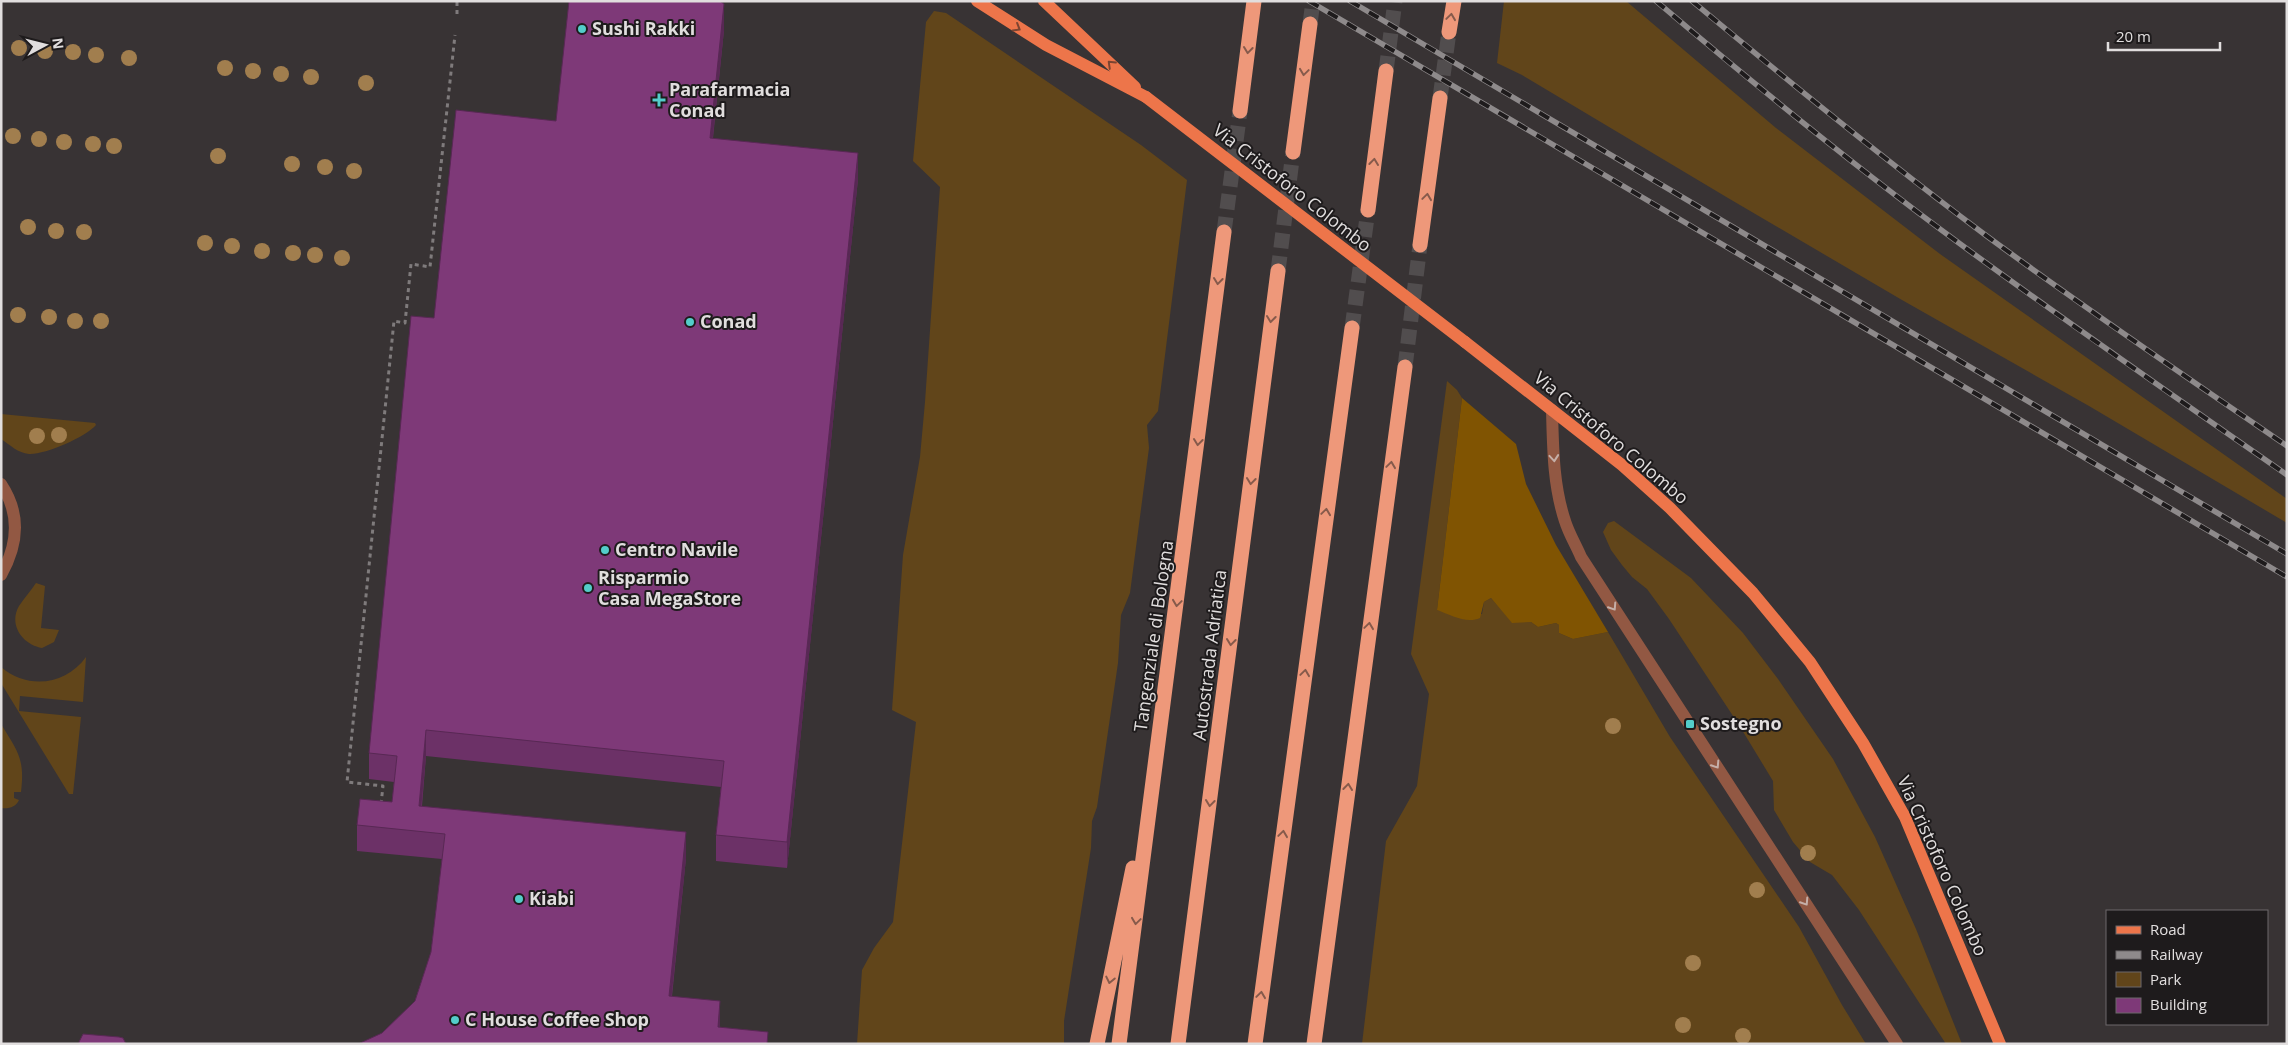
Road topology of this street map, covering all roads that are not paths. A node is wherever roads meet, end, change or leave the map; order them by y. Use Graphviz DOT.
graph roads {
  1 [pos="977,1"];
  2 [pos="1044,1"];
  3 [pos="1254,1"];
  4 [pos="1454,1"];
  5 [pos="1310,24"];
  6 [pos="1449,32"];
  7 [pos="1386,72"];
  8 [pos="1146,97"];
  9 [pos="1440,98"];
  10 [pos="1240,111"];
  11 [pos="1293,152"];
  12 [pos="1368,210"];
  13 [pos="1224,232"];
  14 [pos="1420,245"];
  15 [pos="1278,271"];
  16 [pos="1352,328"];
  17 [pos="1405,367"];
  18 [pos="1552,410"];
  19 [pos="1,484"];
  20 [pos="1,575"];
  21 [pos="1159,744"];
  22 [pos="1346,809"];
  23 [pos="1097,1044"];
  24 [pos="1119,1044"];
  25 [pos="1178,1044"];
  26 [pos="1255,1044"];
  27 [pos="1314,1044"];
  28 [pos="1321,1044"];
  29 [pos="1897,1044"];
  30 [pos="2000,1044"];
  1 -- 8 [label="main road, Via Cristoforo Colombo, one-way"];
  8 -- 2 [label="main road, Via Cristoforo Colombo, one-way"];
  3 -- 10 [label="highway, one-way"];
  6 -- 4 [label="highway, one-way"];
  5 -- 11 [label="highway, one-way"];
  12 -- 7 [label="highway, one-way"];
  8 -- 18 [label="main road, Via Cristoforo Colombo, bridge"];
  14 -- 9 [label="highway, one-way"];
  13 -- 21 [label="highway, Tangenziale di Bologna, one-way"];
  15 -- 25 [label="highway, Autostrada Adriatica, one-way"];
  26 -- 16 [label="highway, one-way"];
  22 -- 17 [label="highway, one-way"];
  18 -- 29 [label="lane, one-way"];
  18 -- 30 [label="main road, Via Cristoforo Colombo"];
  19 -- 20 [label="lane"];
  21 -- 23 [label="highway, one-way"];
  21 -- 24 [label="highway, Tangenziale di Bologna, one-way"];
  22 -- 27 [label="highway"];
  22 -- 28 [label="highway"];
}
